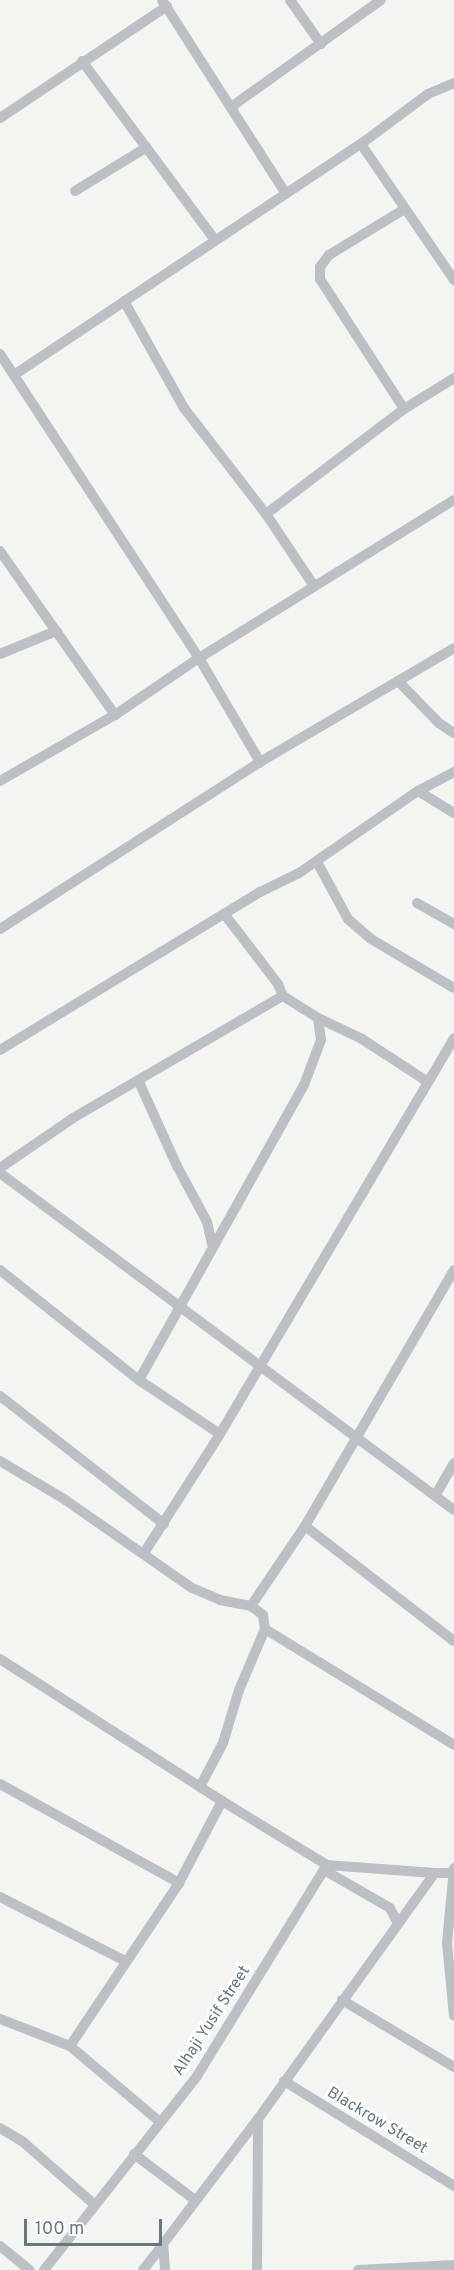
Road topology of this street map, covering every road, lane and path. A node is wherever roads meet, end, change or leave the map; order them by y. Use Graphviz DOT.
graph roads {
  1 [pos="291,0"];
  2 [pos="381,0"];
  3 [pos="165,3"];
  4 [pos="321,44"];
  5 [pos="82,61"];
  6 [pos="454,83"];
  7 [pos="231,107"];
  8 [pos="0,117"];
  9 [pos="361,144"];
  10 [pos="147,147"];
  11 [pos="75,191"];
  12 [pos="286,194"];
  13 [pos="403,210"];
  14 [pos="215,240"];
  15 [pos="454,280"];
  16 [pos="124,301"];
  17 [pos="0,354"];
  18 [pos="14,375"];
  19 [pos="454,378"];
  20 [pos="404,409"];
  21 [pos="454,500"];
  22 [pos="266,514"];
  23 [pos="0,551"];
  24 [pos="314,586"];
  25 [pos="56,631"];
  26 [pos="454,648"];
  27 [pos="0,654"];
  28 [pos="199,658"];
  29 [pos="398,681"];
  30 [pos="115,715"];
  31 [pos="454,733"];
  32 [pos="260,762"];
  33 [pos="454,772"];
  34 [pos="0,781"];
  35 [pos="418,791"];
  36 [pos="454,813"];
  37 [pos="317,862"];
  38 [pos="417,903"];
  39 [pos="225,915"];
  40 [pos="454,924"];
  41 [pos="0,929"];
  42 [pos="454,988"];
  43 [pos="283,996"];
  44 [pos="318,1018"];
  45 [pos="454,1038"];
  46 [pos="0,1050"];
  47 [pos="140,1082"];
  48 [pos="428,1082"];
  49 [pos="0,1168"];
  50 [pos="0,1173"];
  51 [pos="212,1244"];
  52 [pos="0,1270"];
  53 [pos="454,1270"];
  54 [pos="181,1305"];
  55 [pos="261,1364"];
  56 [pos="139,1380"];
  57 [pos="0,1396"];
  58 [pos="220,1434"];
  59 [pos="356,1438"];
  60 [pos="0,1461"];
  61 [pos="454,1462"];
  62 [pos="435,1496"];
  63 [pos="454,1510"];
  64 [pos="164,1524"];
  65 [pos="305,1526"];
  66 [pos="144,1553"];
  67 [pos="251,1606"];
  68 [pos="265,1629"];
  69 [pos="454,1641"];
  70 [pos="0,1659"];
  71 [pos="454,1744"];
  72 [pos="0,1784"];
  73 [pos="200,1787"];
  74 [pos="222,1801"];
  75 [pos="326,1868"];
  76 [pos="453,1871"];
  77 [pos="435,1873"];
  78 [pos="179,1883"];
  79 [pos="0,1897"];
  80 [pos="398,1924"];
  81 [pos="451,1945"];
  82 [pos="125,1960"];
  83 [pos="342,2000"];
  84 [pos="454,2016"];
  85 [pos="0,2019"];
  86 [pos="70,2046"];
  87 [pos="454,2067"];
  88 [pos="284,2081"];
  89 [pos="258,2119"];
  90 [pos="160,2122"];
  91 [pos="0,2128"];
  92 [pos="134,2154"];
  93 [pos="454,2186"];
  94 [pos="195,2200"];
  95 [pos="95,2205"];
  96 [pos="163,2244"];
  97 [pos="0,2247"];
  98 [pos="454,2265"];
  99 [pos="30,2270"];
  100 [pos="44,2270"];
  101 [pos="143,2270"];
  102 [pos="165,2270"];
  103 [pos="257,2270"];
  104 [pos="358,2270"];
  1 -- 4 [label="street"];
  2 -- 4 [label="street"];
  3 -- 5 [label="street"];
  3 -- 7 [label="street"];
  4 -- 7 [label="street"];
  5 -- 8 [label="street"];
  5 -- 10 [label="street"];
  6 -- 9 [label="street"];
  7 -- 12 [label="street"];
  9 -- 12 [label="street"];
  9 -- 13 [label="street"];
  10 -- 11 [label="street"];
  10 -- 14 [label="street"];
  12 -- 14 [label="street"];
  13 -- 15 [label="street"];
  13 -- 20 [label="street"];
  14 -- 16 [label="street"];
  16 -- 18 [label="street"];
  16 -- 22 [label="street"];
  17 -- 18 [label="street"];
  18 -- 28 [label="street"];
  19 -- 20 [label="street"];
  20 -- 22 [label="street"];
  21 -- 24 [label="street"];
  22 -- 24 [label="street"];
  23 -- 25 [label="street"];
  24 -- 28 [label="street"];
  25 -- 27 [label="street"];
  25 -- 30 [label="street"];
  26 -- 29 [label="street"];
  28 -- 30 [label="street"];
  28 -- 32 [label="street"];
  29 -- 31 [label="street"];
  29 -- 32 [label="street"];
  30 -- 34 [label="street"];
  32 -- 41 [label="street"];
  33 -- 35 [label="street"];
  35 -- 36 [label="street"];
  35 -- 37 [label="street"];
  37 -- 39 [label="street"];
  37 -- 42 [label="street"];
  38 -- 40 [label="street"];
  39 -- 43 [label="street"];
  39 -- 46 [label="street"];
  43 -- 44 [label="street"];
  43 -- 47 [label="street"];
  44 -- 48 [label="street"];
  44 -- 51 [label="street"];
  45 -- 48 [label="street"];
  47 -- 49 [label="street"];
  47 -- 51 [label="street"];
  48 -- 55 [label="street"];
  50 -- 54 [label="street"];
  51 -- 54 [label="street"];
  52 -- 56 [label="street"];
  53 -- 59 [label="street"];
  54 -- 55 [label="street"];
  54 -- 56 [label="street"];
  55 -- 58 [label="street"];
  55 -- 59 [label="street"];
  56 -- 58 [label="street"];
  57 -- 64 [label="street"];
  58 -- 64 [label="street"];
  59 -- 62 [label="street"];
  59 -- 65 [label="street"];
  60 -- 66 [label="street"];
  61 -- 62 [label="street"];
  62 -- 63 [label="street"];
  64 -- 66 [label="street"];
  65 -- 67 [label="street"];
  65 -- 69 [label="street"];
  66 -- 67 [label="street"];
  67 -- 68 [label="street"];
  68 -- 71 [label="street"];
  68 -- 73 [label="street"];
  70 -- 73 [label="street"];
  72 -- 78 [label="street"];
  73 -- 74 [label="street"];
  74 -- 75 [label="street"];
  74 -- 78 [label="street"];
  75 -- 77 [label="street"];
  75 -- 80 [label="street"];
  75 -- 90 [label="street, Alhaji Yusif Street"];
  76 -- 77 [label="street"];
  76 -- 81 [label="street"];
  77 -- 80 [label="street"];
  78 -- 82 [label="street"];
  79 -- 82 [label="street"];
  80 -- 83 [label="street"];
  81 -- 84 [label="street"];
  82 -- 86 [label="street"];
  83 -- 87 [label="street"];
  83 -- 88 [label="street"];
  85 -- 86 [label="street"];
  86 -- 90 [label="street"];
  88 -- 89 [label="street"];
  88 -- 93 [label="street, Blackrow Street"];
  89 -- 94 [label="street"];
  89 -- 103 [label="street"];
  90 -- 92 [label="street, Alhaji Yusif Street"];
  91 -- 95 [label="street"];
  92 -- 94 [label="street"];
  92 -- 95 [label="street, Alhaji Yusif Street"];
  94 -- 96 [label="street"];
  95 -- 100 [label="street, Alhaji Yusif Street"];
  96 -- 101 [label="street"];
  96 -- 102 [label="street"];
  97 -- 99 [label="street"];
  98 -- 104 [label="street"];
}
